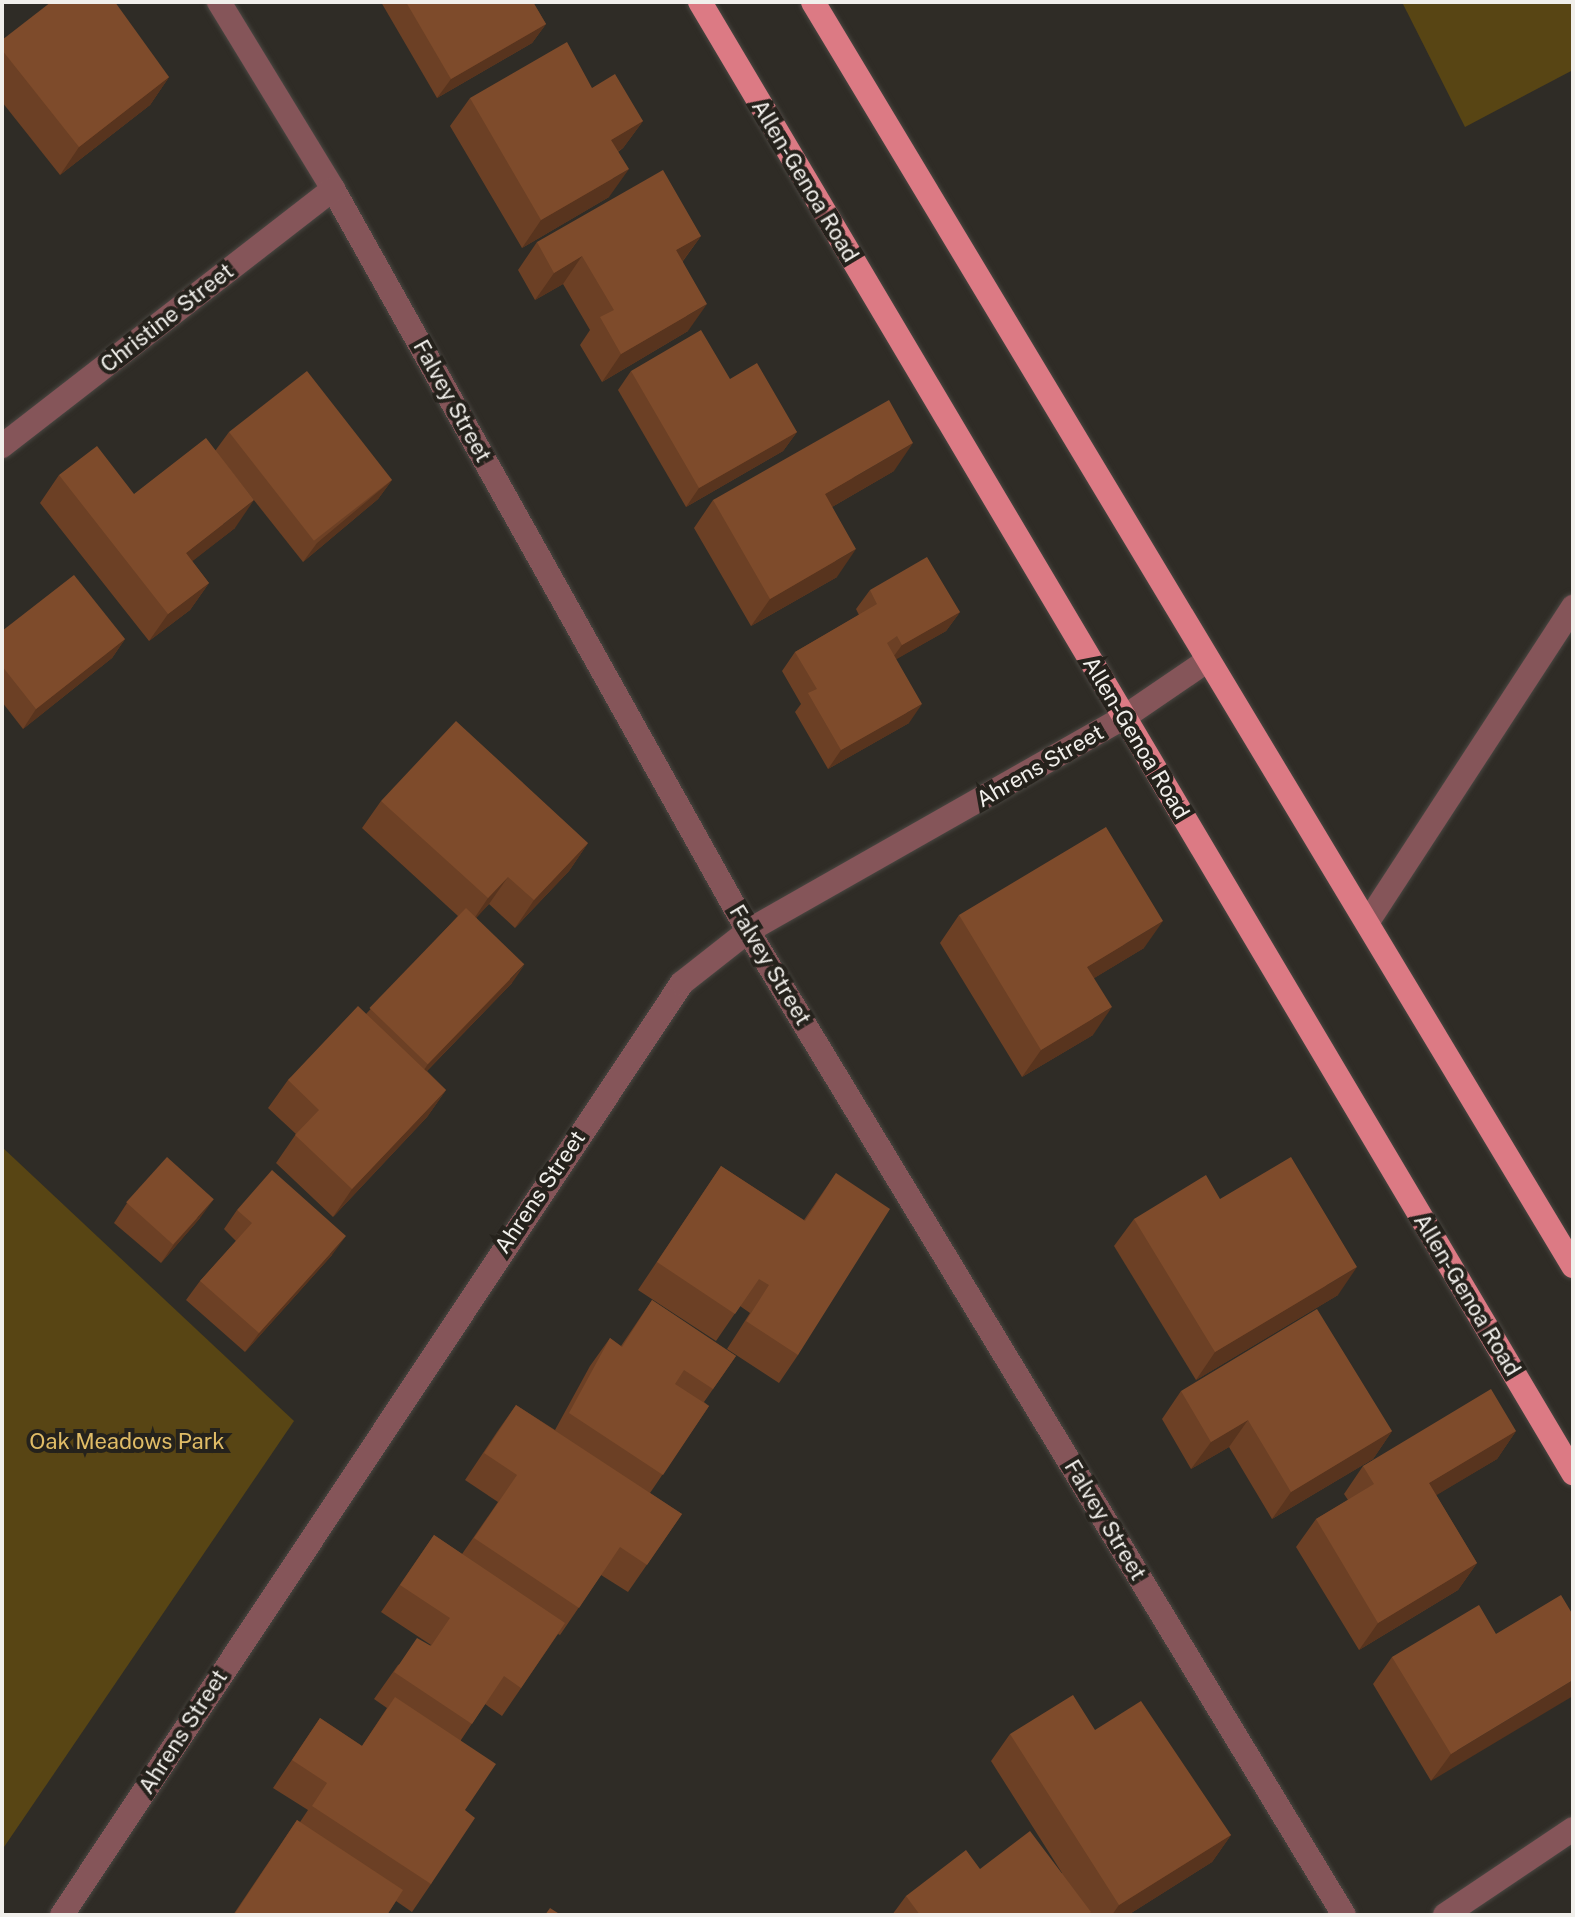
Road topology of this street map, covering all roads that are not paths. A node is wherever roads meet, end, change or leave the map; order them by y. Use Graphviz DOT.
graph roads {
  1 [pos="219,2"];
  2 [pos="700,2"];
  3 [pos="813,2"];
  4 [pos="333,189"];
  5 [pos="2,446"];
  6 [pos="1573,607"];
  7 [pos="1205,662"];
  8 [pos="1123,718"];
  9 [pos="1369,920"];
  10 [pos="748,931"];
  11 [pos="1573,1266"];
  12 [pos="1573,1473"];
  13 [pos="1573,1829"];
  14 [pos="62,1915"];
  15 [pos="1344,1915"];
  16 [pos="1445,1915"];
  1 -- 4 [label="street, Falvey Street"];
  2 -- 8 [label="main road, Allen-Genoa Road"];
  3 -- 7 [label="main road"];
  4 -- 5 [label="street, Christine Street"];
  4 -- 10 [label="street, Falvey Street"];
  6 -- 9 [label="street"];
  7 -- 8 [label="street, Ahrens Street"];
  7 -- 9 [label="main road"];
  8 -- 10 [label="street, Ahrens Street"];
  8 -- 12 [label="main road, Allen-Genoa Road"];
  9 -- 11 [label="main road"];
  10 -- 14 [label="street, Ahrens Street"];
  10 -- 15 [label="street, Falvey Street"];
  13 -- 16 [label="street"];
}
